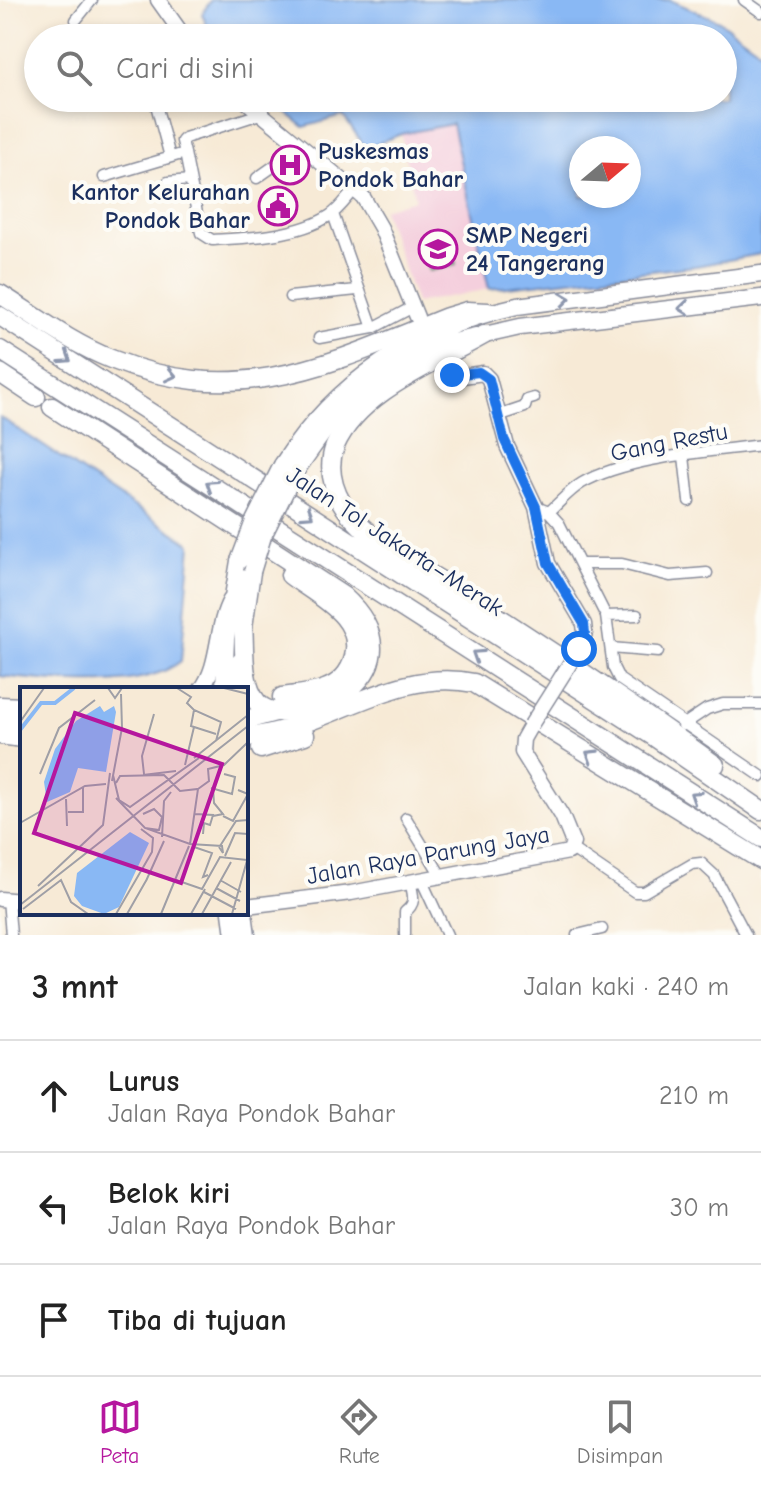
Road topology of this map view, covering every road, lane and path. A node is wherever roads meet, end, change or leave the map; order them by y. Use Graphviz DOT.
graph roads {
  1 [pos="92,0"];
  2 [pos="158,0"];
  3 [pos="744,0"];
  4 [pos="761,12"];
  5 [pos="76,20"];
  6 [pos="175,24"];
  7 [pos="158,112"];
  8 [pos="258,112"];
  9 [pos="260,114"];
  10 [pos="301,147"];
  11 [pos="185,153"];
  12 [pos="170,157"];
  13 [pos="104,177"];
  14 [pos="257,178"];
  15 [pos="190,180"];
  16 [pos="168,182"];
  17 [pos="355,189"];
  18 [pos="333,214"];
  19 [pos="761,274"];
  20 [pos="357,290"];
  21 [pos="0,294"];
  22 [pos="290,297"];
  23 [pos="761,298"];
  24 [pos="415,312"];
  25 [pos="488,312"];
  26 [pos="0,316"];
  27 [pos="373,328"];
  28 [pos="484,335"];
  29 [pos="319,338"];
  30 [pos="0,350"];
  31 [pos="446,369"];
  32 [pos="0,373"];
  33 [pos="36,397"];
  34 [pos="534,398"];
  35 [pos="52,407"];
  36 [pos="498,416"];
  37 [pos="761,445"];
  38 [pos="684,456"];
  39 [pos="288,468"];
  40 [pos="689,501"];
  41 [pos="542,509"];
  42 [pos="581,564"];
  43 [pos="245,566"];
  44 [pos="707,573"];
  45 [pos="465,595"];
  46 [pos="230,600"];
  47 [pos="637,615"];
  48 [pos="606,616"];
  49 [pos="243,623"];
  50 [pos="611,648"];
  51 [pos="658,652"];
  52 [pos="420,682"];
  53 [pos="202,687"];
  54 [pos="224,687"];
  55 [pos="238,687"];
  56 [pos="585,692"];
  57 [pos="0,704"];
  58 [pos="279,704"];
  59 [pos="761,704"];
  60 [pos="20,705"];
  61 [pos="0,711"];
  62 [pos="20,717"];
  63 [pos="248,719"];
  64 [pos="683,725"];
  65 [pos="0,728"];
  66 [pos="20,730"];
  67 [pos="0,737"];
  68 [pos="248,737"];
  69 [pos="20,740"];
  70 [pos="261,749"];
  71 [pos="761,776"];
  72 [pos="761,809"];
  73 [pos="406,818"];
  74 [pos="761,838"];
  75 [pos="572,849"];
  76 [pos="761,860"];
  77 [pos="440,874"];
  78 [pos="415,880"];
  79 [pos="10,900"];
  80 [pos="248,906"];
  81 [pos="231,915"];
  82 [pos="244,915"];
  83 [pos="602,928"];
  84 [pos="11,935"];
  85 [pos="234,935"];
  86 [pos="247,935"];
  87 [pos="405,935"];
  88 [pos="447,935"];
  89 [pos="577,935"];
  90 [pos="746,935"];
  1 -- 5 [label="street"];
  2 -- 6 [label="street"];
  3 -- 4 [label="street"];
  7 -- 12 [label="street"];
  8 -- 9 [label="street"];
  9 -- 10 [label="street"];
  9 -- 11 [label="street"];
  10 -- 14 [label="street"];
  10 -- 17 [label="street"];
  11 -- 12 [label="street"];
  11 -- 15 [label="street"];
  12 -- 13 [label="street"];
  15 -- 16 [label="street"];
  15 -- 18 [label="street"];
  17 -- 18 [label="street"];
  17 -- 24 [label="street"];
  18 -- 20 [label="street"];
  25 -- 19 [label="main road, one-way"];
  20 -- 22 [label="street"];
  20 -- 27 [label="street"];
  21 -- 25 [label="highway, one-way"];
  23 -- 28 [label="main road, one-way"];
  24 -- 27 [label="street"];
  25 -- 39 [label="main road"];
  26 -- 56 [label="highway, Jalan Tol Jakarta–Merak, one-way"];
  27 -- 29 [label="street"];
  28 -- 39 [label="main road"];
  28 -- 45 [label="highway"];
  74 -- 30 [label="highway, one-way"];
  31 -- 36 [label="street"];
  32 -- 33 [label="highway"];
  34 -- 36 [label="street"];
  35 -- 58 [label="highway"];
  36 -- 41 [label="street"];
  37 -- 38 [label="street, Gang Restu"];
  38 -- 40 [label="street"];
  38 -- 41 [label="street, Gang Restu"];
  39 -- 43 [label="main road, bridge"];
  41 -- 42 [label="street"];
  41 -- 75 [label="street, Jalan Raya Parung Jaya, bridge"];
  42 -- 44 [label="street"];
  42 -- 48 [label="street"];
  43 -- 46 [label="main road"];
  43 -- 49 [label="main road"];
  45 -- 56 [label="highway"];
  45 -- 72 [label="highway"];
  46 -- 53 [label="street"];
  46 -- 54 [label="main road"];
  47 -- 48 [label="street"];
  48 -- 50 [label="street"];
  49 -- 55 [label="main road"];
  49 -- 58 [label="highway"];
  50 -- 51 [label="street"];
  50 -- 64 [label="street"];
  52 -- 68 [label="highway"];
  52 -- 70 [label="highway"];
  76 -- 52 [label="highway, one-way"];
  56 -- 72 [label="highway, Jalan Tol Jakarta–Merak"];
  57 -- 60 [label="street"];
  58 -- 63 [label="highway"];
  59 -- 64 [label="street"];
  61 -- 62 [label="highway"];
  64 -- 71 [label="street"];
  65 -- 66 [label="highway"];
  67 -- 69 [label="street"];
  73 -- 77 [label="street"];
  75 -- 77 [label="street, Jalan Raya Parung Jaya"];
  75 -- 90 [label="street"];
  77 -- 78 [label="street, Jalan Raya Parung Jaya"];
  78 -- 80 [label="street, Jalan Raya Parung Jaya"];
  78 -- 87 [label="street"];
  78 -- 88 [label="street"];
  79 -- 84 [label="street"];
  81 -- 85 [label="main road"];
  82 -- 86 [label="main road"];
  83 -- 89 [label="street"];
}
